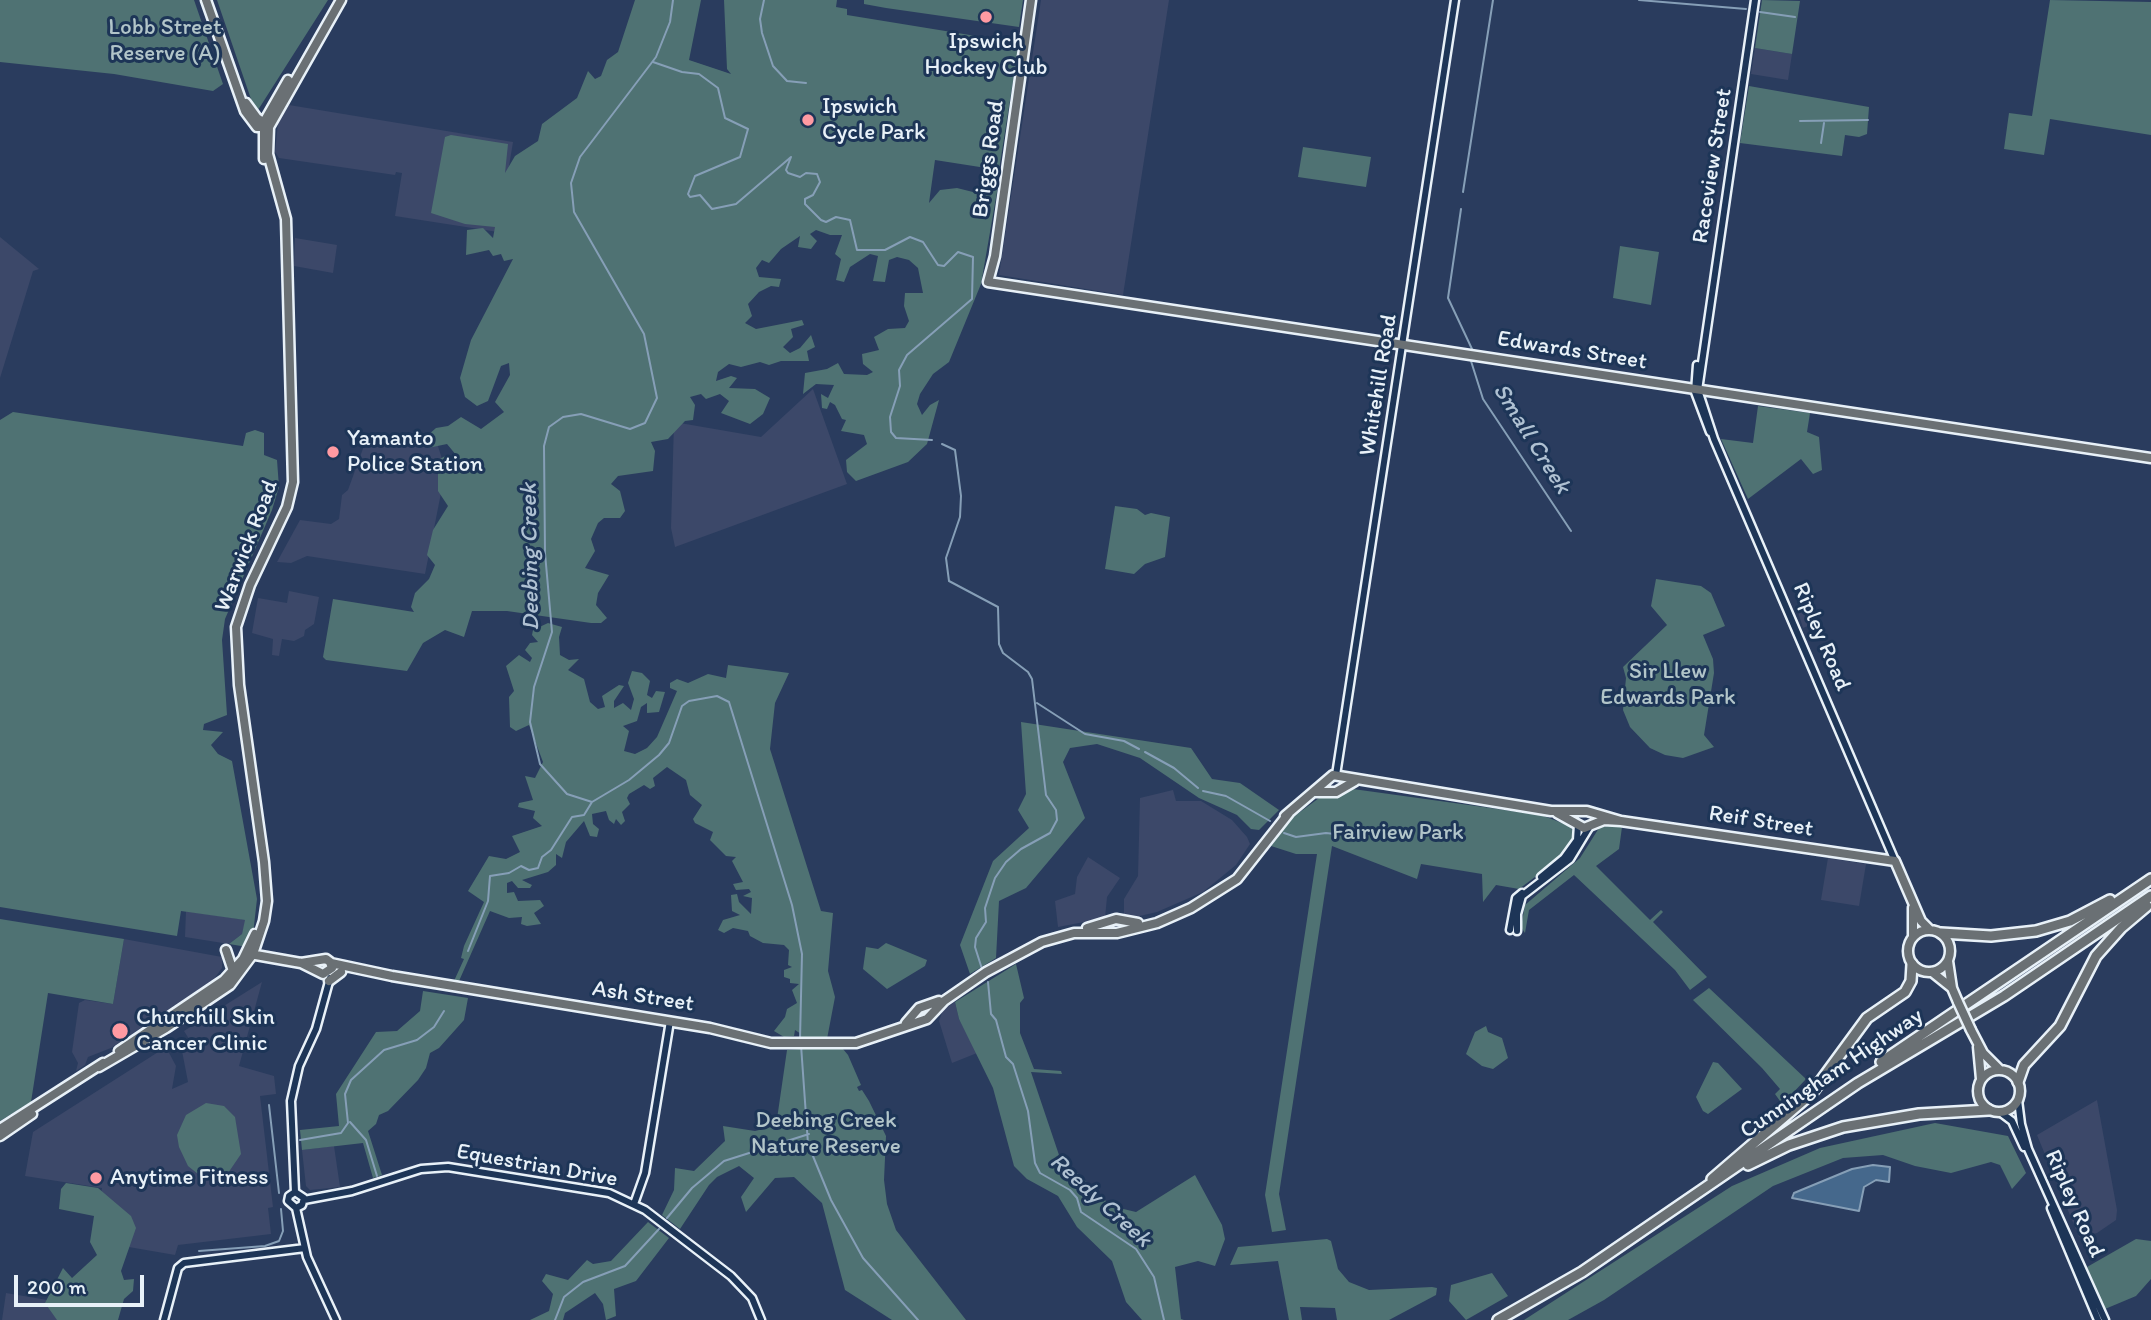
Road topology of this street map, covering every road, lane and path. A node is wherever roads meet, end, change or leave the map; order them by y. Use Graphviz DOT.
graph roads {
  1 [pos="206,0"];
  2 [pos="341,0"];
  3 [pos="1031,0"];
  4 [pos="1455,0"];
  5 [pos="1755,0"];
  6 [pos="265,125"];
  7 [pos="988,282"];
  8 [pos="1404,344"];
  9 [pos="1696,389"];
  10 [pos="1720,393"];
  11 [pos="1703,404"];
  12 [pos="1714,439"];
  13 [pos="2151,458"];
  14 [pos="1337,776"];
  15 [pos="1358,780"];
  16 [pos="1327,787"];
  17 [pos="1340,789"];
  18 [pos="1551,811"];
  19 [pos="1580,812"];
  20 [pos="1591,814"];
  21 [pos="1621,821"];
  22 [pos="1578,824"];
  23 [pos="1591,825"];
  24 [pos="259,831"];
  25 [pos="1895,861"];
  26 [pos="2151,876"];
  27 [pos="2151,896"];
  28 [pos="1912,899"];
  29 [pos="2151,903"];
  30 [pos="1182,912"];
  31 [pos="1121,921"];
  32 [pos="1110,922"];
  33 [pos="1930,930"];
  34 [pos="1116,932"];
  35 [pos="1941,933"];
  36 [pos="260,935"];
  37 [pos="1913,937"];
  38 [pos="1042,942"];
  39 [pos="226,950"];
  40 [pos="250,954"];
  41 [pos="266,956"];
  42 [pos="1948,961"];
  43 [pos="1912,964"];
  44 [pos="233,971"];
  45 [pos="325,971"];
  46 [pos="1932,972"];
  47 [pos="380,974"];
  48 [pos="1952,988"];
  49 [pos="670,1021"];
  50 [pos="1977,1044"];
  51 [pos="99,1067"];
  52 [pos="2000,1070"];
  53 [pos="1981,1079"];
  54 [pos="2018,1083"];
  55 [pos="68,1087"];
  56 [pos="2018,1100"];
  57 [pos="1989,1110"];
  58 [pos="2000,1112"];
  59 [pos="0,1129"];
  60 [pos="0,1136"];
  61 [pos="1712,1179"];
  62 [pos="295,1192"];
  63 [pos="1692,1198"];
  64 [pos="304,1200"];
  65 [pos="634,1204"];
  66 [pos="296,1208"];
  67 [pos="305,1248"];
  68 [pos="1533,1300"];
  69 [pos="164,1320"];
  70 [pos="336,1320"];
  71 [pos="761,1320"];
  72 [pos="1498,1320"];
  73 [pos="2098,1320"];
  74 [pos="2105,1320"];
  1 -- 6 [label="main road"];
  2 -- 6 [label="main road, Warwick Road"];
  3 -- 7 [label="main road, Briggs Road"];
  4 -- 8 [label="street, Whitehill Road"];
  5 -- 9 [label="street, Raceview Street"];
  6 -- 24 [label="main road, Warwick Road"];
  7 -- 8 [label="main road, Edwards Street"];
  8 -- 9 [label="main road, Edwards Street"];
  8 -- 14 [label="street, Whitehill Road"];
  9 -- 10 [label="main road, Edwards Street"];
  9 -- 11 [label="street, Ripley Road"];
  9 -- 12 [label="street"];
  10 -- 11 [label="street"];
  10 -- 13 [label="main road, Edwards Street"];
  11 -- 12 [label="street, Ripley Road"];
  12 -- 25 [label="street, Ripley Road"];
  14 -- 15 [label="main road"];
  14 -- 16 [label="main road"];
  14 -- 17 [label="main road"];
  15 -- 17 [label="main road"];
  15 -- 18 [label="main road"];
  16 -- 17 [label="main road"];
  16 -- 30 [label="main road"];
  18 -- 19 [label="main road"];
  18 -- 22 [label="main road"];
  19 -- 20 [label="main road, Reif Street"];
  19 -- 22 [label="main road"];
  20 -- 21 [label="main road, Reif Street"];
  20 -- 23 [label="main road"];
  21 -- 23 [label="main road, Reif Street"];
  21 -- 25 [label="main road, Reif Street"];
  22 -- 23 [label="main road, Reif Street"];
  22 -- 23 [label="street"];
  24 -- 36 [label="main road, Warwick Road"];
  24 -- 40 [label="main road, Warwick Road"];
  25 -- 28 [label="main road, Ripley Road"];
  26 -- 35 [label="highway"];
  26 -- 61 [label="highway, Cunningham Highway"];
  27 -- 63 [label="highway, Cunningham Highway"];
  28 -- 33 [label="main road, Ripley Road"];
  28 -- 37 [label="main road, Ripley Road"];
  29 -- 54 [label="highway"];
  30 -- 31 [label="main road"];
  30 -- 34 [label="main road"];
  31 -- 32 [label="main road"];
  31 -- 34 [label="main road"];
  32 -- 34 [label="main road"];
  32 -- 38 [label="main road"];
  33 -- 35 [label="main road"];
  33 -- 37 [label="main road"];
  34 -- 38 [label="main road"];
  35 -- 42 [label="main road"];
  36 -- 40 [label="main road, Warwick Road"];
  36 -- 41 [label="main road"];
  37 -- 43 [label="main road"];
  38 -- 49 [label="main road, Ash Street"];
  39 -- 44 [label="main road"];
  40 -- 41 [label="main road, Ash Street"];
  40 -- 44 [label="main road, Warwick Road"];
  40 -- 51 [label="main road, Warwick Road"];
  41 -- 45 [label="main road, Ash Street"];
  42 -- 46 [label="main road"];
  42 -- 48 [label="main road"];
  43 -- 46 [label="main road"];
  43 -- 61 [label="highway"];
  44 -- 51 [label="main road, Warwick Road"];
  45 -- 47 [label="main road, Ash Street"];
  45 -- 47 [label="main road, Ash Street"];
  45 -- 62 [label="street"];
  46 -- 48 [label="main road"];
  47 -- 49 [label="main road, Ash Street"];
  48 -- 50 [label="main road, bridge"];
  49 -- 65 [label="street"];
  50 -- 52 [label="main road"];
  50 -- 53 [label="main road"];
  51 -- 55 [label="main road, Warwick Road"];
  52 -- 53 [label="main road"];
  52 -- 54 [label="main road"];
  53 -- 57 [label="main road"];
  54 -- 56 [label="main road"];
  55 -- 59 [label="main road, Warwick Road"];
  55 -- 60 [label="main road, Warwick Road"];
  56 -- 58 [label="main road"];
  56 -- 74 [label="street, Ripley Road"];
  57 -- 58 [label="main road"];
  57 -- 63 [label="highway"];
  58 -- 73 [label="street, Ripley Road"];
  61 -- 68 [label="highway, Cunningham Highway"];
  62 -- 64 [label="street"];
  62 -- 66 [label="street"];
  63 -- 68 [label="highway, Cunningham Highway"];
  64 -- 65 [label="street, Equestrian Drive"];
  64 -- 66 [label="street"];
  65 -- 71 [label="street, Equestrian Drive"];
  66 -- 67 [label="street"];
  67 -- 69 [label="street"];
  67 -- 70 [label="street"];
  68 -- 72 [label="highway, Cunningham Highway"];
}
